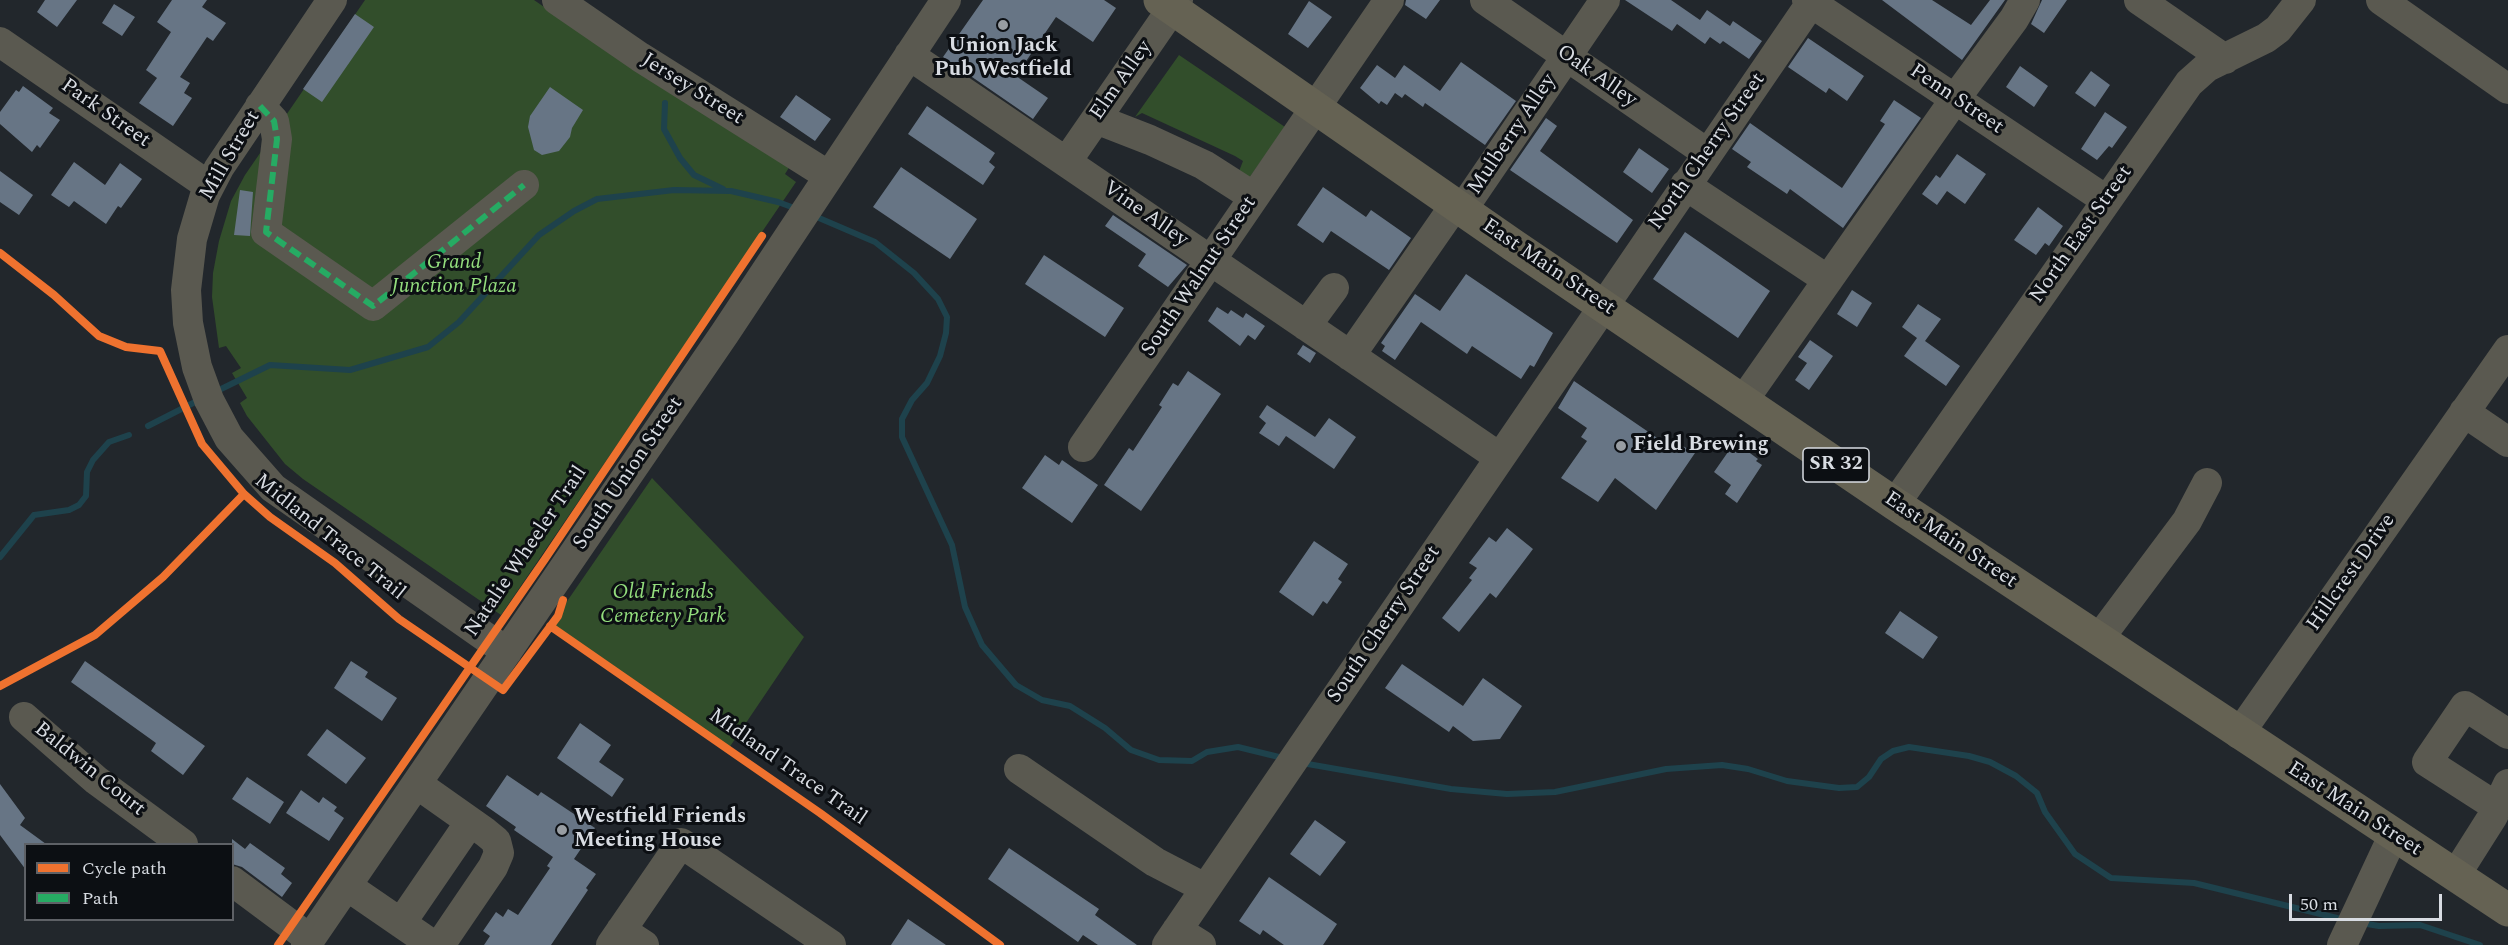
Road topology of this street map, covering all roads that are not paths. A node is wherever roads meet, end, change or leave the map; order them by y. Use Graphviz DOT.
graph roads {
  1 [pos="332,0"];
  2 [pos="557,0"];
  3 [pos="946,0"];
  4 [pos="1389,0"];
  5 [pos="1485,0"];
  6 [pos="1605,0"];
  7 [pos="2025,0"];
  8 [pos="2139,0"];
  9 [pos="2301,0"];
  10 [pos="2381,0"];
  11 [pos="1810,1"];
  12 [pos="1170,3"];
  13 [pos="0,42"];
  14 [pos="909,54"];
  15 [pos="1567,57"];
  16 [pos="2225,59"];
  17 [pos="2508,89"];
  18 [pos="1955,99"];
  19 [pos="260,106"];
  20 [pos="1315,107"];
  21 [pos="1096,119"];
  22 [pos="1707,153"];
  23 [pos="1067,160"];
  24 [pos="524,185"];
  25 [pos="823,185"];
  26 [pos="1685,185"];
  27 [pos="209,186"];
  28 [pos="1254,197"];
  29 [pos="2106,200"];
  30 [pos="1459,207"];
  31 [pos="1211,261"];
  32 [pos="1828,280"];
  33 [pos="1334,288"];
  34 [pos="1603,305"];
  35 [pos="1306,326"];
  36 [pos="2508,350"];
  37 [pos="1350,356"];
  38 [pos="1743,401"];
  39 [pos="2464,412"];
  40 [pos="2508,442"];
  41 [pos="1083,447"];
  42 [pos="1499,457"];
  43 [pos="2207,483"];
  44 [pos="1895,504"];
  45 [pos="2098,640"];
  46 [pos="507,652"];
  47 [pos="24,717"];
  48 [pos="2239,734"];
  49 [pos="2508,734"];
  50 [pos="1019,770"];
  51 [pos="417,784"];
  52 [pos="2502,796"];
  53 [pos="467,820"];
  54 [pos="2393,836"];
  55 [pos="182,843"];
  56 [pos="2455,876"];
  57 [pos="234,883"];
  58 [pos="347,886"];
  59 [pos="1206,888"];
  60 [pos="2508,910"];
  61 [pos="400,923"];
  62 [pos="2348,930"];
  63 [pos="625,940"];
  64 [pos="1182,940"];
  65 [pos="308,942"];
  66 [pos="433,945"];
  67 [pos="440,945"];
  68 [pos="831,945"];
  1 -- 19 [label="street, Mill Street"];
  2 -- 25 [label="street, Jersey Street"];
  3 -- 14 [label="street, South Union Street"];
  4 -- 20 [label="street, South Walnut Street"];
  5 -- 15 [label="street, Oak Alley"];
  6 -- 15 [label="street, Mulberry Alley"];
  7 -- 18 [label="street"];
  8 -- 16 [label="street"];
  9 -- 16 [label="street, North East Street"];
  10 -- 17 [label="street"];
  11 -- 18 [label="street, Penn Street"];
  11 -- 22 [label="street, North Cherry Street"];
  12 -- 20 [label="main road, East Main Street / SR 32"];
  12 -- 21 [label="street, Elm Alley"];
  13 -- 27 [label="street, Park Street"];
  14 -- 23 [label="street, Vine Alley"];
  14 -- 25 [label="street, South Union Street"];
  15 -- 22 [label="street, Oak Alley"];
  15 -- 30 [label="street, Mulberry Alley"];
  16 -- 29 [label="street, North East Street"];
  18 -- 29 [label="street, Penn Street"];
  18 -- 32 [label="street"];
  19 -- 24 [label="street"];
  19 -- 27 [label="street, Mill Street"];
  20 -- 28 [label="street, South Walnut Street"];
  20 -- 30 [label="main road, East Main Street / SR 32"];
  21 -- 23 [label="street, Elm Alley"];
  21 -- 28 [label="street"];
  22 -- 26 [label="street, North Cherry Street"];
  23 -- 31 [label="street, Vine Alley"];
  25 -- 46 [label="street, South Union Street"];
  26 -- 32 [label="street"];
  26 -- 34 [label="street, North Cherry Street"];
  27 -- 46 [label="street, Mill Street"];
  28 -- 31 [label="street, South Walnut Street"];
  29 -- 44 [label="street, North East Street"];
  30 -- 34 [label="main road, East Main Street / SR 32"];
  30 -- 37 [label="street, Mulberry Alley"];
  31 -- 35 [label="street, Vine Alley"];
  31 -- 41 [label="street, South Walnut Street"];
  32 -- 38 [label="street"];
  33 -- 35 [label="street"];
  34 -- 38 [label="main road, East Main Street / SR 32"];
  34 -- 42 [label="street, South Cherry Street"];
  35 -- 37 [label="street, Vine Alley"];
  36 -- 39 [label="street, Hillcrest Drive"];
  37 -- 42 [label="street, Vine Alley"];
  38 -- 44 [label="main road, East Main Street / SR 32"];
  39 -- 40 [label="street"];
  39 -- 48 [label="street, Hillcrest Drive"];
  42 -- 59 [label="street, South Cherry Street"];
  43 -- 45 [label="street"];
  44 -- 45 [label="main road, East Main Street / SR 32"];
  45 -- 48 [label="main road, East Main Street / SR 32"];
  46 -- 51 [label="street, South Union Street"];
  47 -- 55 [label="street, Baldwin Court"];
  48 -- 54 [label="main road, East Main Street / SR 32"];
  49 -- 52 [label="street"];
  50 -- 59 [label="street"];
  51 -- 53 [label="street"];
  51 -- 58 [label="street, South Union Street"];
  52 -- 56 [label="street"];
  53 -- 61 [label="street"];
  53 -- 67 [label="street"];
  54 -- 56 [label="main road, East Main Street / SR 32"];
  54 -- 62 [label="street"];
  56 -- 60 [label="main road, East Main Street / SR 32"];
  57 -- 65 [label="street"];
  58 -- 61 [label="street"];
  58 -- 65 [label="street, South Union Street"];
  59 -- 64 [label="street, South Cherry Street"];
  61 -- 66 [label="street"];
  63 -- 68 [label="street"];
}
